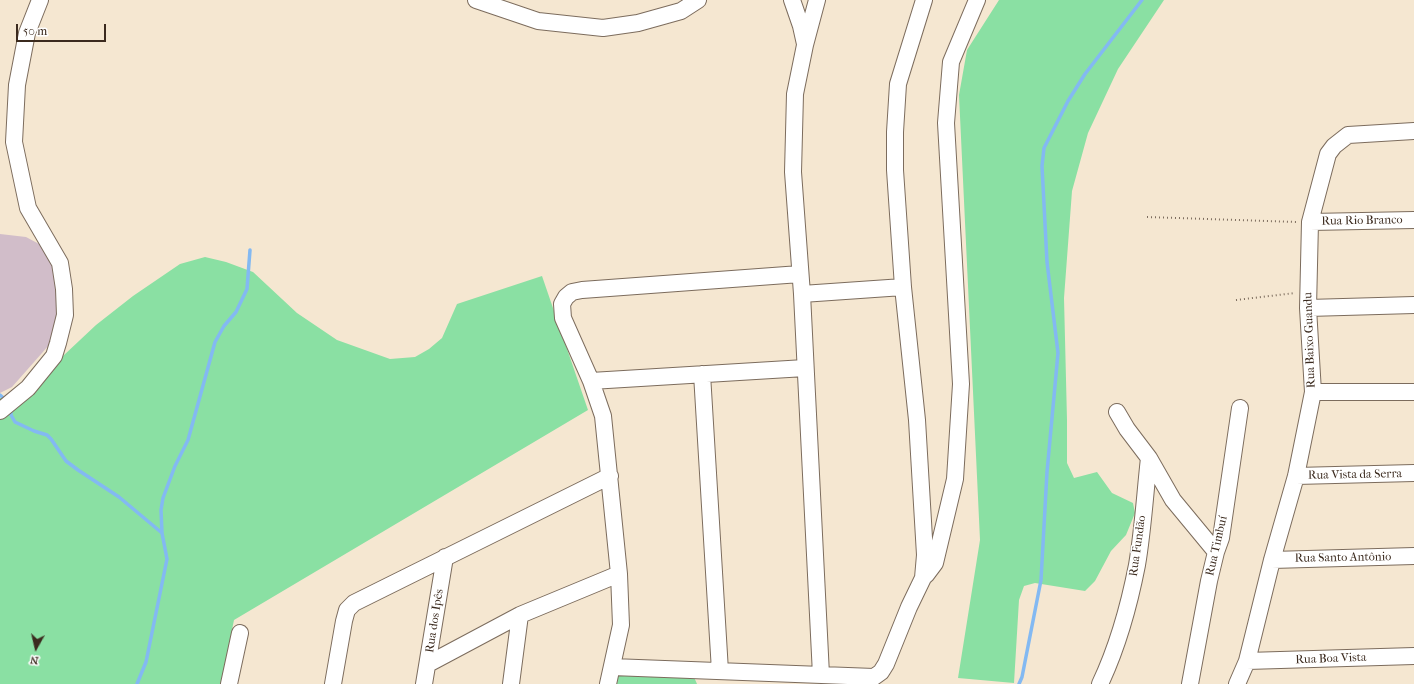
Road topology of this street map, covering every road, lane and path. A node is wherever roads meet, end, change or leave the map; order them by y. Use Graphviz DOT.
graph roads {
  1 [pos="40,0"];
  2 [pos="476,0"];
  3 [pos="698,0"];
  4 [pos="792,0"];
  5 [pos="817,0"];
  6 [pos="924,0"];
  7 [pos="977,0"];
  8 [pos="805,46"];
  9 [pos="1414,132"];
  10 [pos="1147,218"];
  11 [pos="1414,220"];
  12 [pos="1310,222"];
  13 [pos="800,274"];
  14 [pos="903,287"];
  15 [pos="1308,292"];
  16 [pos="802,294"];
  17 [pos="1236,300"];
  18 [pos="1414,305"];
  19 [pos="1308,308"];
  20 [pos="804,368"];
  21 [pos="702,374"];
  22 [pos="591,381"];
  23 [pos="1313,392"];
  24 [pos="1414,392"];
  25 [pos="1240,408"];
  26 [pos="0,411"];
  27 [pos="1117,412"];
  28 [pos="1149,458"];
  29 [pos="1414,473"];
  30 [pos="610,476"];
  31 [pos="1296,476"];
  32 [pos="1216,552"];
  33 [pos="1414,556"];
  34 [pos="445,557"];
  35 [pos="1272,560"];
  36 [pos="619,574"];
  37 [pos="923,578"];
  38 [pos="520,615"];
  39 [pos="240,633"];
  40 [pos="1414,656"];
  41 [pos="1247,661"];
  42 [pos="428,664"];
  43 [pos="612,667"];
  44 [pos="699,669"];
  45 [pos="720,671"];
  46 [pos="821,675"];
  47 [pos="229,684"];
  48 [pos="332,684"];
  49 [pos="424,684"];
  50 [pos="511,684"];
  51 [pos="608,684"];
  52 [pos="706,684"];
  53 [pos="1100,684"];
  54 [pos="1190,684"];
  55 [pos="1237,684"];
  1 -- 26 [label="street"];
  2 -- 3 [label="street"];
  4 -- 8 [label="street"];
  5 -- 8 [label="street"];
  6 -- 14 [label="street"];
  7 -- 37 [label="street"];
  8 -- 13 [label="street"];
  9 -- 12 [label="street, Rua Baixo Guandu"];
  10 -- 12 [label="path"];
  11 -- 12 [label="street, Rua Rio Branco"];
  12 -- 15 [label="street, Rua Baixo Guandu"];
  13 -- 16 [label="street"];
  13 -- 22 [label="street"];
  14 -- 16 [label="street"];
  14 -- 37 [label="street"];
  15 -- 17 [label="path"];
  15 -- 19 [label="street, Rua Baixo Guandu"];
  16 -- 20 [label="street"];
  18 -- 19 [label="street"];
  19 -- 23 [label="street, Rua Baixo Guandu"];
  20 -- 21 [label="street"];
  20 -- 46 [label="street"];
  21 -- 22 [label="street"];
  21 -- 45 [label="street"];
  22 -- 30 [label="street"];
  23 -- 24 [label="street"];
  23 -- 31 [label="street, Rua Baixo Guandu"];
  25 -- 32 [label="street, Rua Timbuí"];
  27 -- 28 [label="street"];
  28 -- 32 [label="street"];
  28 -- 53 [label="street, Rua Fundão"];
  29 -- 31 [label="street, Rua Vista da Serra"];
  30 -- 34 [label="street"];
  30 -- 36 [label="street"];
  31 -- 35 [label="street, Rua Baixo Guandu"];
  32 -- 54 [label="street, Rua Timbuí"];
  33 -- 35 [label="street, Rua Santo Antônio"];
  34 -- 42 [label="street, Rua dos Ipês"];
  34 -- 48 [label="street"];
  35 -- 41 [label="street, Rua Baixo Guandu"];
  36 -- 38 [label="street"];
  36 -- 43 [label="street"];
  37 -- 46 [label="street"];
  38 -- 42 [label="street"];
  38 -- 50 [label="street"];
  39 -- 47 [label="street"];
  40 -- 41 [label="street, Rua Boa Vista"];
  41 -- 55 [label="street, Rua Baixo Guandu"];
  42 -- 49 [label="street, Rua dos Ipês"];
  43 -- 44 [label="street"];
  43 -- 51 [label="street"];
  44 -- 45 [label="street"];
  44 -- 52 [label="street"];
  45 -- 46 [label="street"];
}
